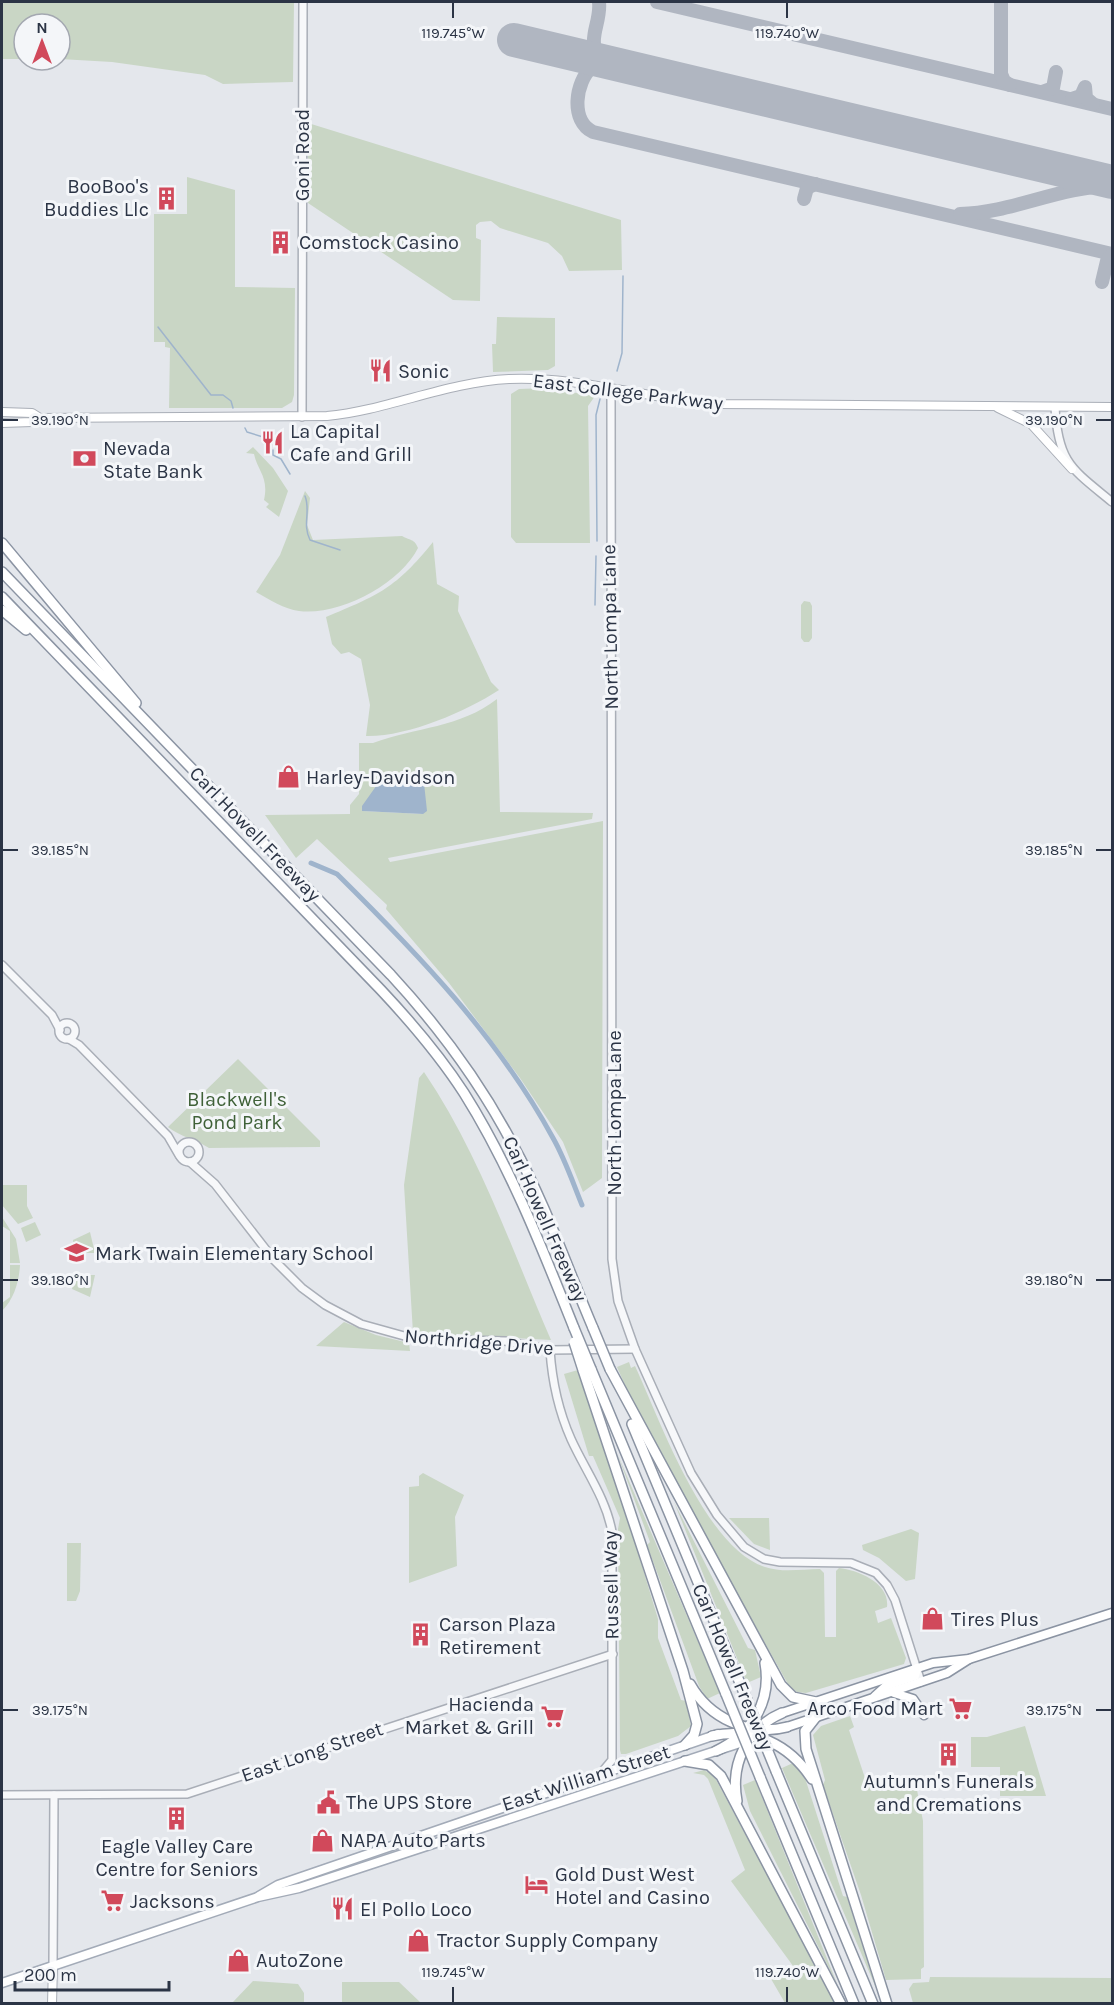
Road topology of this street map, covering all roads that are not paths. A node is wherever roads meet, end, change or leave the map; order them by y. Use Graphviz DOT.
graph roads {
  1 [pos="303,2"];
  2 [pos="611,388"];
  3 [pos="994,406"];
  4 [pos="1055,407"];
  5 [pos="1113,407"];
  6 [pos="2,412"];
  7 [pos="302,417"];
  8 [pos="40,418"];
  9 [pos="2,423"];
  10 [pos="1072,469"];
  11 [pos="1113,502"];
  12 [pos="2,543"];
  13 [pos="2,572"];
  14 [pos="2,597"];
  15 [pos="2,610"];
  16 [pos="121,721"];
  17 [pos="152,727"];
  18 [pos="2,965"];
  19 [pos="52,1016"];
  20 [pos="67,1023"];
  21 [pos="60,1030"];
  22 [pos="75,1032"];
  23 [pos="69,1039"];
  24 [pos="80,1045"];
  25 [pos="165,1133"];
  26 [pos="188,1142"];
  27 [pos="199,1151"];
  28 [pos="179,1155"];
  29 [pos="190,1162"];
  30 [pos="208,1175"];
  31 [pos="635,1349"];
  32 [pos="550,1350"];
  33 [pos="610,1369"];
  34 [pos="587,1370"];
  35 [pos="1113,1613"];
  36 [pos="757,1644"];
  37 [pos="613,1654"];
  38 [pos="969,1659"];
  39 [pos="917,1668"];
  40 [pos="683,1671"];
  41 [pos="921,1682"];
  42 [pos="890,1693"];
  43 [pos="873,1698"];
  44 [pos="816,1702"];
  45 [pos="782,1713"];
  46 [pos="924,1715"];
  47 [pos="816,1717"];
  48 [pos="787,1727"];
  49 [pos="750,1732"];
  50 [pos="712,1736"];
  51 [pos="685,1745"];
  52 [pos="716,1751"];
  53 [pos="612,1760"];
  54 [pos="685,1761"];
  55 [pos="626,1765"];
  56 [pos="600,1774"];
  57 [pos="818,1789"];
  58 [pos="2,1795"];
  59 [pos="54,1795"];
  60 [pos="739,1808"];
  61 [pos="258,1897"];
  62 [pos="53,1966"];
  63 [pos="2,1983"];
  64 [pos="52,2004"];
  65 [pos="841,2004"];
  66 [pos="854,2004"];
  67 [pos="873,2004"];
  68 [pos="888,2004"];
  1 -- 7 [label="street, Goni Road"];
  2 -- 3 [label="main road, East College Parkway"];
  2 -- 7 [label="main road, East College Parkway"];
  2 -- 31 [label="street, North Lompa Lane"];
  3 -- 4 [label="main road, East College Parkway"];
  3 -- 10 [label="main road"];
  4 -- 5 [label="main road, East College Parkway"];
  4 -- 10 [label="street"];
  6 -- 8 [label="main road, East College Parkway"];
  7 -- 8 [label="main road, East College Parkway"];
  8 -- 9 [label="main road, East College Parkway"];
  10 -- 11 [label="street"];
  12 -- 17 [label="highway"];
  13 -- 17 [label="highway, Carl Howell Freeway"];
  14 -- 16 [label="highway, Carl Howell Freeway"];
  15 -- 16 [label="highway"];
  16 -- 34 [label="highway, Carl Howell Freeway, bridge"];
  17 -- 33 [label="highway, Carl Howell Freeway, bridge"];
  18 -- 19 [label="street"];
  19 -- 20 [label="street"];
  19 -- 21 [label="street"];
  20 -- 21 [label="street"];
  20 -- 22 [label="street"];
  21 -- 23 [label="street"];
  22 -- 23 [label="street"];
  22 -- 24 [label="street, Northridge Drive"];
  23 -- 24 [label="street, Northridge Drive"];
  24 -- 25 [label="street, Northridge Drive"];
  25 -- 26 [label="street, Northridge Drive"];
  25 -- 28 [label="street, Northridge Drive"];
  26 -- 27 [label="street, Northridge Drive"];
  26 -- 28 [label="street"];
  27 -- 29 [label="street"];
  27 -- 30 [label="street, Northridge Drive"];
  28 -- 29 [label="street, Northridge Drive"];
  29 -- 30 [label="street, Northridge Drive"];
  30 -- 32 [label="street, Northridge Drive"];
  31 -- 32 [label="street, Northridge Drive"];
  31 -- 39 [label="street, North Lompa Lane"];
  32 -- 37 [label="street, Russell Way"];
  33 -- 36 [label="highway"];
  33 -- 67 [label="highway, Carl Howell Freeway, bridge"];
  34 -- 40 [label="highway"];
  34 -- 66 [label="highway, Carl Howell Freeway, bridge"];
  35 -- 38 [label="main road"];
  36 -- 44 [label="highway"];
  36 -- 49 [label="highway"];
  37 -- 53 [label="street, Russell Way"];
  37 -- 59 [label="street, East Long Street"];
  38 -- 39 [label="main road"];
  38 -- 41 [label="main road"];
  39 -- 41 [label="street, North Lompa Lane"];
  39 -- 43 [label="main road"];
  39 -- 44 [label="main road"];
  40 -- 49 [label="highway"];
  40 -- 51 [label="highway"];
  41 -- 42 [label="main road"];
  42 -- 43 [label="main road"];
  42 -- 46 [label="main road"];
  43 -- 47 [label="main road"];
  44 -- 45 [label="main road"];
  45 -- 49 [label="highway"];
  47 -- 48 [label="main road"];
  47 -- 57 [label="highway"];
  48 -- 49 [label="highway"];
  49 -- 50 [label="highway"];
  49 -- 52 [label="highway"];
  49 -- 57 [label="highway"];
  49 -- 60 [label="highway"];
  50 -- 51 [label="main road, East William Street"];
  51 -- 55 [label="main road, East William Street"];
  52 -- 54 [label="main road, East William Street"];
  53 -- 55 [label="street"];
  53 -- 56 [label="street"];
  54 -- 60 [label="highway"];
  54 -- 61 [label="main road, East William Street"];
  55 -- 56 [label="main road, East William Street"];
  56 -- 61 [label="main road, East William Street"];
  57 -- 68 [label="highway"];
  58 -- 59 [label="street, East Long Street"];
  59 -- 62 [label="street"];
  60 -- 65 [label="highway"];
  61 -- 62 [label="main road, East William Street"];
  62 -- 63 [label="main road, East William Street"];
  62 -- 64 [label="main road"];
}
